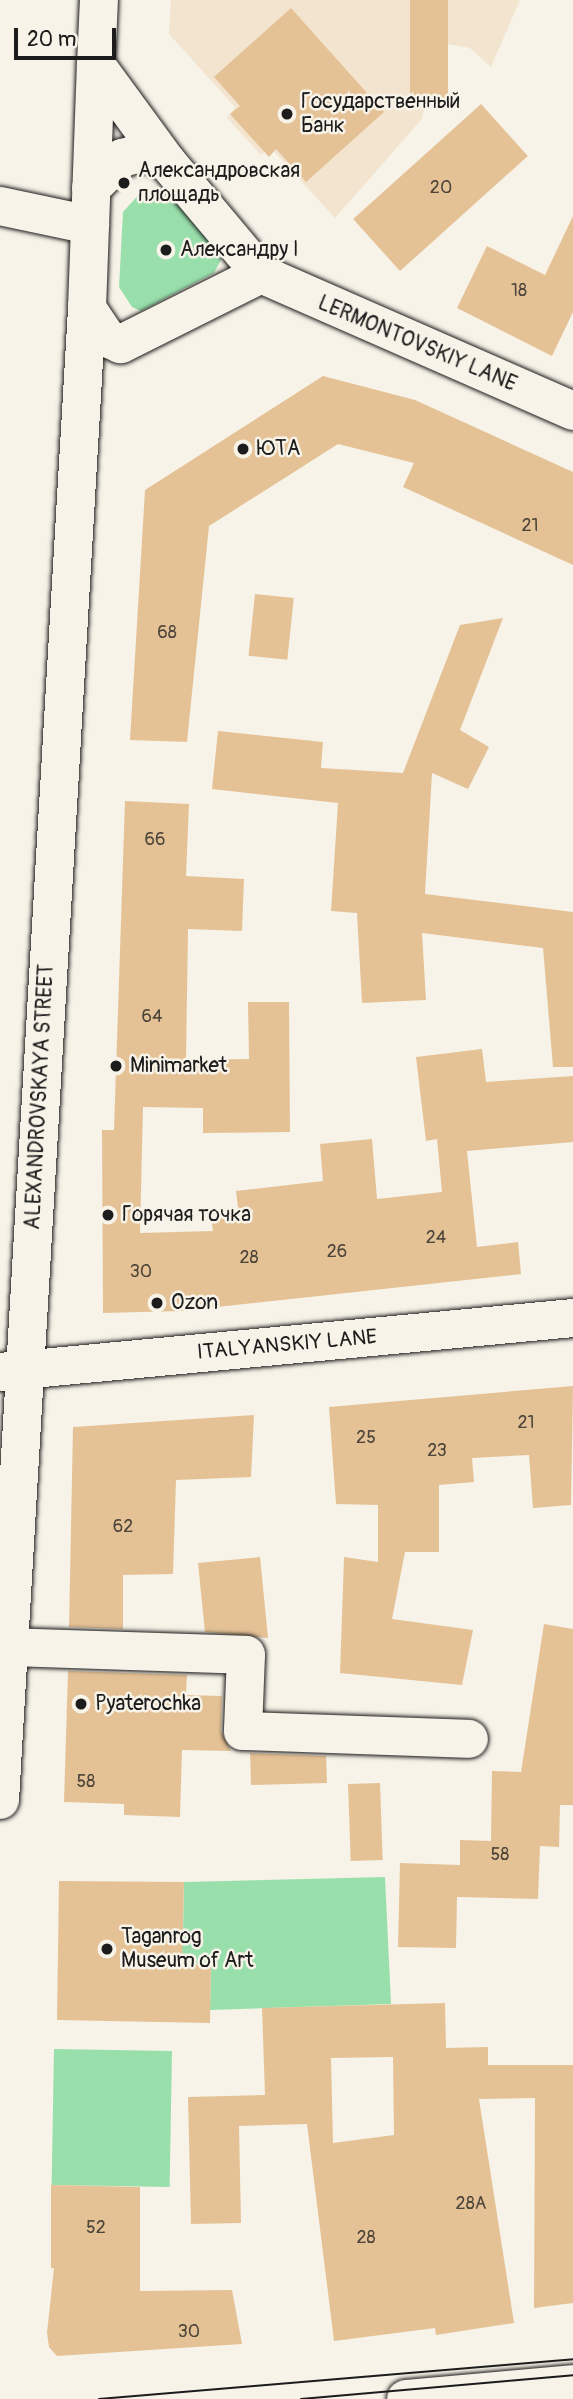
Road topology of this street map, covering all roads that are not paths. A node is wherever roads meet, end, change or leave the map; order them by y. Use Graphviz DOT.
graph roads {
  1 [pos="99,0"];
  2 [pos="96,65"];
  3 [pos="167,162"];
  4 [pos="0,206"];
  5 [pos="91,206"];
  6 [pos="261,274"];
  7 [pos="87,308"];
  8 [pos="141,338"];
  9 [pos="82,395"];
  10 [pos="573,411"];
  11 [pos="573,1318"];
  12 [pos="12,1371"];
  13 [pos="8,1647"];
  14 [pos="469,1739"];
  15 [pos="0,1800"];
  16 [pos="573,2384"];
  17 [pos="407,2399"];
  1 -- 2 [label="street"];
  2 -- 3 [label="street"];
  2 -- 5 [label="street, ALEXANDROVSKAYA STREET"];
  3 -- 5 [label="street"];
  3 -- 6 [label="street"];
  4 -- 5 [label="street"];
  5 -- 7 [label="street, ALEXANDROVSKAYA STREET"];
  6 -- 8 [label="street"];
  6 -- 10 [label="street, LERMONTOVSKIY LANE"];
  7 -- 8 [label="street"];
  7 -- 9 [label="street, ALEXANDROVSKAYA STREET"];
  8 -- 9 [label="street"];
  9 -- 12 [label="street, ALEXANDROVSKAYA STREET"];
  11 -- 12 [label="street, ITALYANSKIY LANE"];
  12 -- 13 [label="street, ALEXANDROVSKAYA STREET"];
  13 -- 14 [label="street"];
  13 -- 15 [label="street, ALEXANDROVSKAYA STREET"];
  16 -- 17 [label="street"];
}
